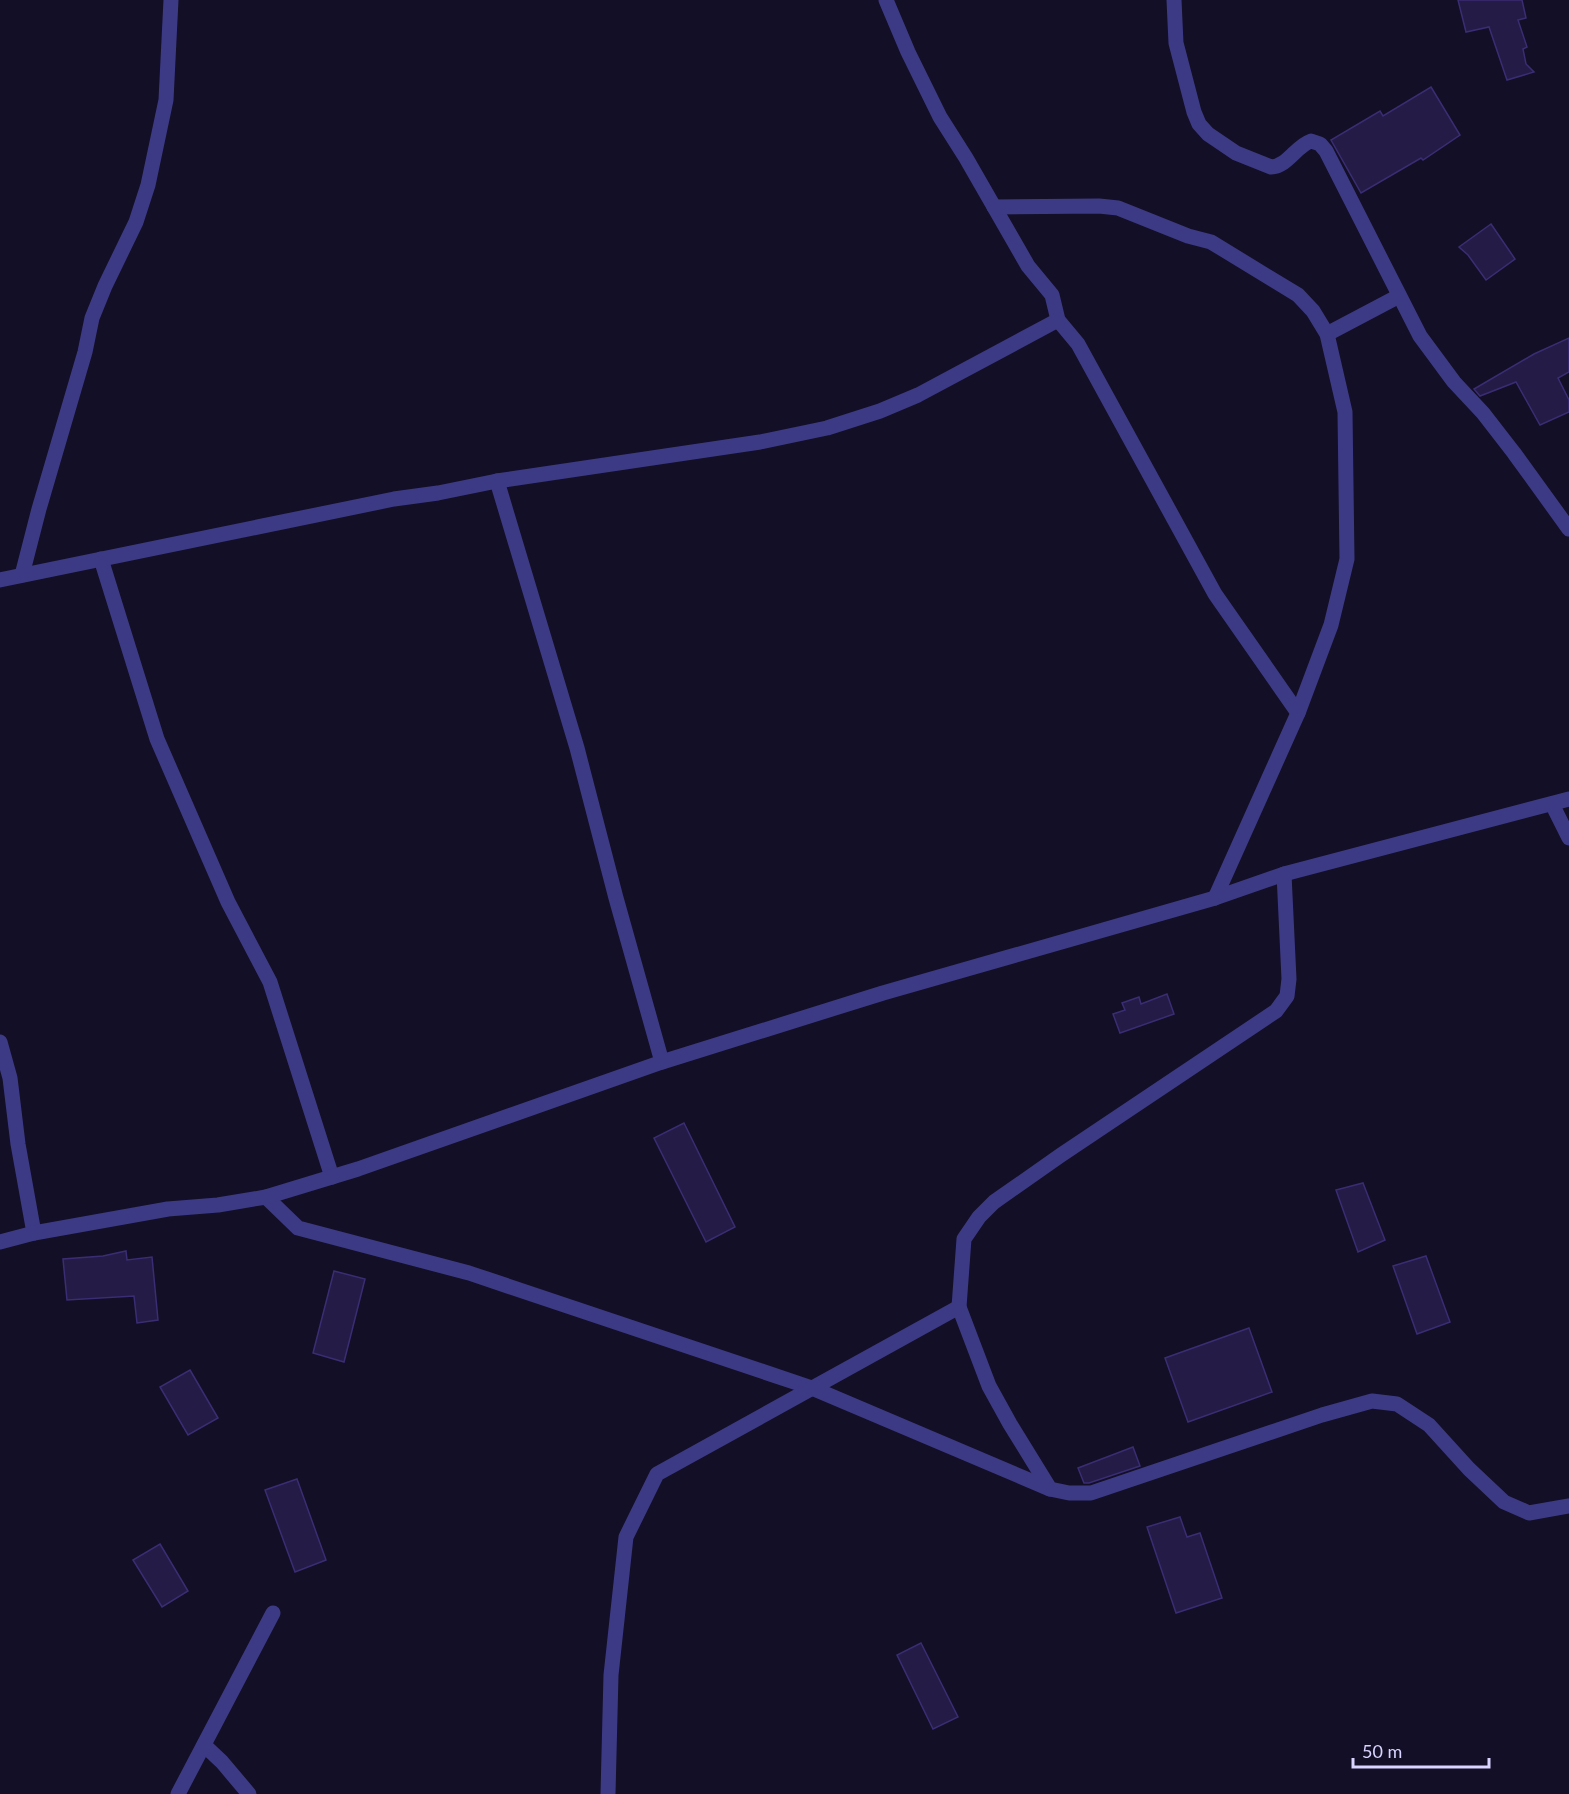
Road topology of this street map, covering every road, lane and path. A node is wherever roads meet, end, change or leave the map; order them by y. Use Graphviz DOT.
graph roads {
  1 [pos="171,0"];
  2 [pos="886,0"];
  3 [pos="1174,0"];
  4 [pos="994,207"];
  5 [pos="1399,296"];
  6 [pos="1058,320"];
  7 [pos="1327,334"];
  8 [pos="497,481"];
  9 [pos="1569,530"];
  10 [pos="101,559"];
  11 [pos="22,575"];
  12 [pos="0,580"];
  13 [pos="1298,713"];
  14 [pos="1569,799"];
  15 [pos="1552,804"];
  16 [pos="1569,838"];
  17 [pos="1284,874"];
  18 [pos="1215,898"];
  19 [pos="0,1042"];
  20 [pos="662,1062"];
  21 [pos="332,1177"];
  22 [pos="266,1197"];
  23 [pos="34,1233"];
  24 [pos="0,1242"];
  25 [pos="959,1307"];
  26 [pos="812,1388"];
  27 [pos="1050,1489"];
  28 [pos="1569,1506"];
  29 [pos="273,1613"];
  30 [pos="204,1745"];
  31 [pos="178,1794"];
  32 [pos="249,1794"];
  33 [pos="608,1794"];
  1 -- 11 [label="street"];
  2 -- 4 [label="street"];
  3 -- 5 [label="street"];
  4 -- 6 [label="street"];
  4 -- 7 [label="street"];
  5 -- 7 [label="street"];
  5 -- 9 [label="street"];
  6 -- 8 [label="street"];
  6 -- 13 [label="street"];
  7 -- 13 [label="street"];
  8 -- 10 [label="street"];
  8 -- 20 [label="street"];
  10 -- 11 [label="street"];
  10 -- 21 [label="street"];
  11 -- 12 [label="street"];
  13 -- 18 [label="street"];
  14 -- 15 [label="street"];
  15 -- 16 [label="street"];
  15 -- 17 [label="street"];
  17 -- 18 [label="street"];
  17 -- 25 [label="street"];
  18 -- 20 [label="street"];
  19 -- 23 [label="street"];
  20 -- 21 [label="street"];
  21 -- 22 [label="street"];
  22 -- 23 [label="street"];
  22 -- 26 [label="street"];
  23 -- 24 [label="street"];
  25 -- 26 [label="street"];
  25 -- 27 [label="street"];
  26 -- 27 [label="street"];
  26 -- 33 [label="street"];
  27 -- 28 [label="street"];
  29 -- 30 [label="street"];
  30 -- 31 [label="street"];
  30 -- 32 [label="street"];
}
